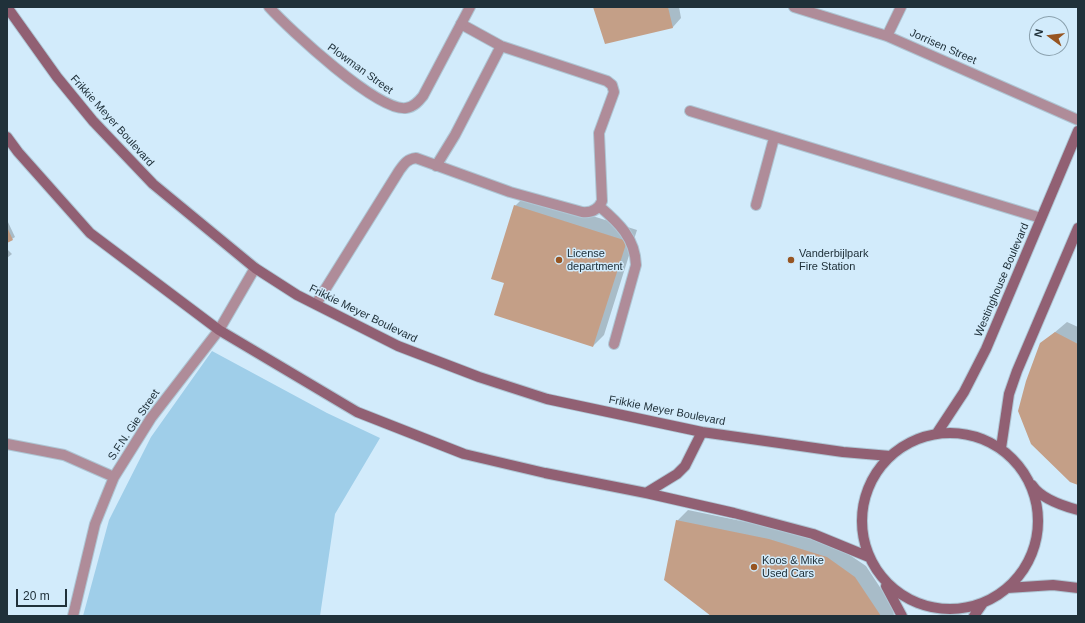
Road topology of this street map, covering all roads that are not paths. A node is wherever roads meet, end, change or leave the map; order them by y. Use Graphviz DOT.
graph roads {
  1 [pos="7,7"];
  2 [pos="269,7"];
  3 [pos="470,7"];
  4 [pos="794,7"];
  5 [pos="901,7"];
  6 [pos="461,24"];
  7 [pos="887,36"];
  8 [pos="501,46"];
  9 [pos="690,111"];
  10 [pos="1078,120"];
  11 [pos="1078,131"];
  12 [pos="7,136"];
  13 [pos="774,138"];
  14 [pos="436,166"];
  15 [pos="756,205"];
  16 [pos="600,206"];
  17 [pos="1042,218"];
  18 [pos="1078,228"];
  19 [pos="255,268"];
  20 [pos="316,304"];
  21 [pos="219,330"];
  22 [pos="614,344"];
  23 [pos="702,432"];
  24 [pos="937,433"];
  25 [pos="7,444"];
  26 [pos="1001,448"];
  27 [pos="890,456"];
  28 [pos="1026,475"];
  29 [pos="114,476"];
  30 [pos="646,493"];
  31 [pos="1078,510"];
  32 [pos="869,557"];
  33 [pos="883,580"];
  34 [pos="1007,588"];
  35 [pos="1078,588"];
  36 [pos="983,603"];
  37 [pos="73,616"];
  38 [pos="902,616"];
  39 [pos="974,616"];
  1 -- 19 [label="main road, Frikkie Meyer Boulevard"];
  2 -- 6 [label="street, Plowman Street"];
  3 -- 6 [label="street"];
  4 -- 7 [label="street, Jorrisen Street"];
  5 -- 7 [label="street"];
  6 -- 8 [label="street"];
  7 -- 10 [label="street, Jorrisen Street"];
  8 -- 14 [label="street"];
  8 -- 16 [label="street"];
  9 -- 13 [label="street"];
  11 -- 17 [label="main road, Westinghouse Boulevard"];
  12 -- 21 [label="main road"];
  13 -- 15 [label="street"];
  13 -- 17 [label="street"];
  14 -- 16 [label="street"];
  14 -- 20 [label="street"];
  16 -- 22 [label="street"];
  17 -- 24 [label="main road, Westinghouse Boulevard"];
  18 -- 26 [label="main road"];
  19 -- 20 [label="main road, Frikkie Meyer Boulevard"];
  19 -- 21 [label="street, S.F.N. Gie Street"];
  20 -- 23 [label="main road, Frikkie Meyer Boulevard"];
  21 -- 29 [label="street, S.F.N. Gie Street"];
  21 -- 30 [label="main road"];
  23 -- 27 [label="main road, Frikkie Meyer Boulevard"];
  23 -- 30 [label="main road"];
  24 -- 26 [label="main road"];
  24 -- 27 [label="main road"];
  25 -- 29 [label="street"];
  26 -- 28 [label="main road"];
  27 -- 32 [label="main road"];
  28 -- 31 [label="main road"];
  28 -- 34 [label="main road"];
  29 -- 37 [label="street, S.F.N. Gie Street"];
  30 -- 32 [label="main road"];
  32 -- 33 [label="main road"];
  33 -- 36 [label="main road"];
  33 -- 38 [label="main road"];
  34 -- 35 [label="main road"];
  34 -- 36 [label="main road"];
  36 -- 39 [label="main road"];
}
